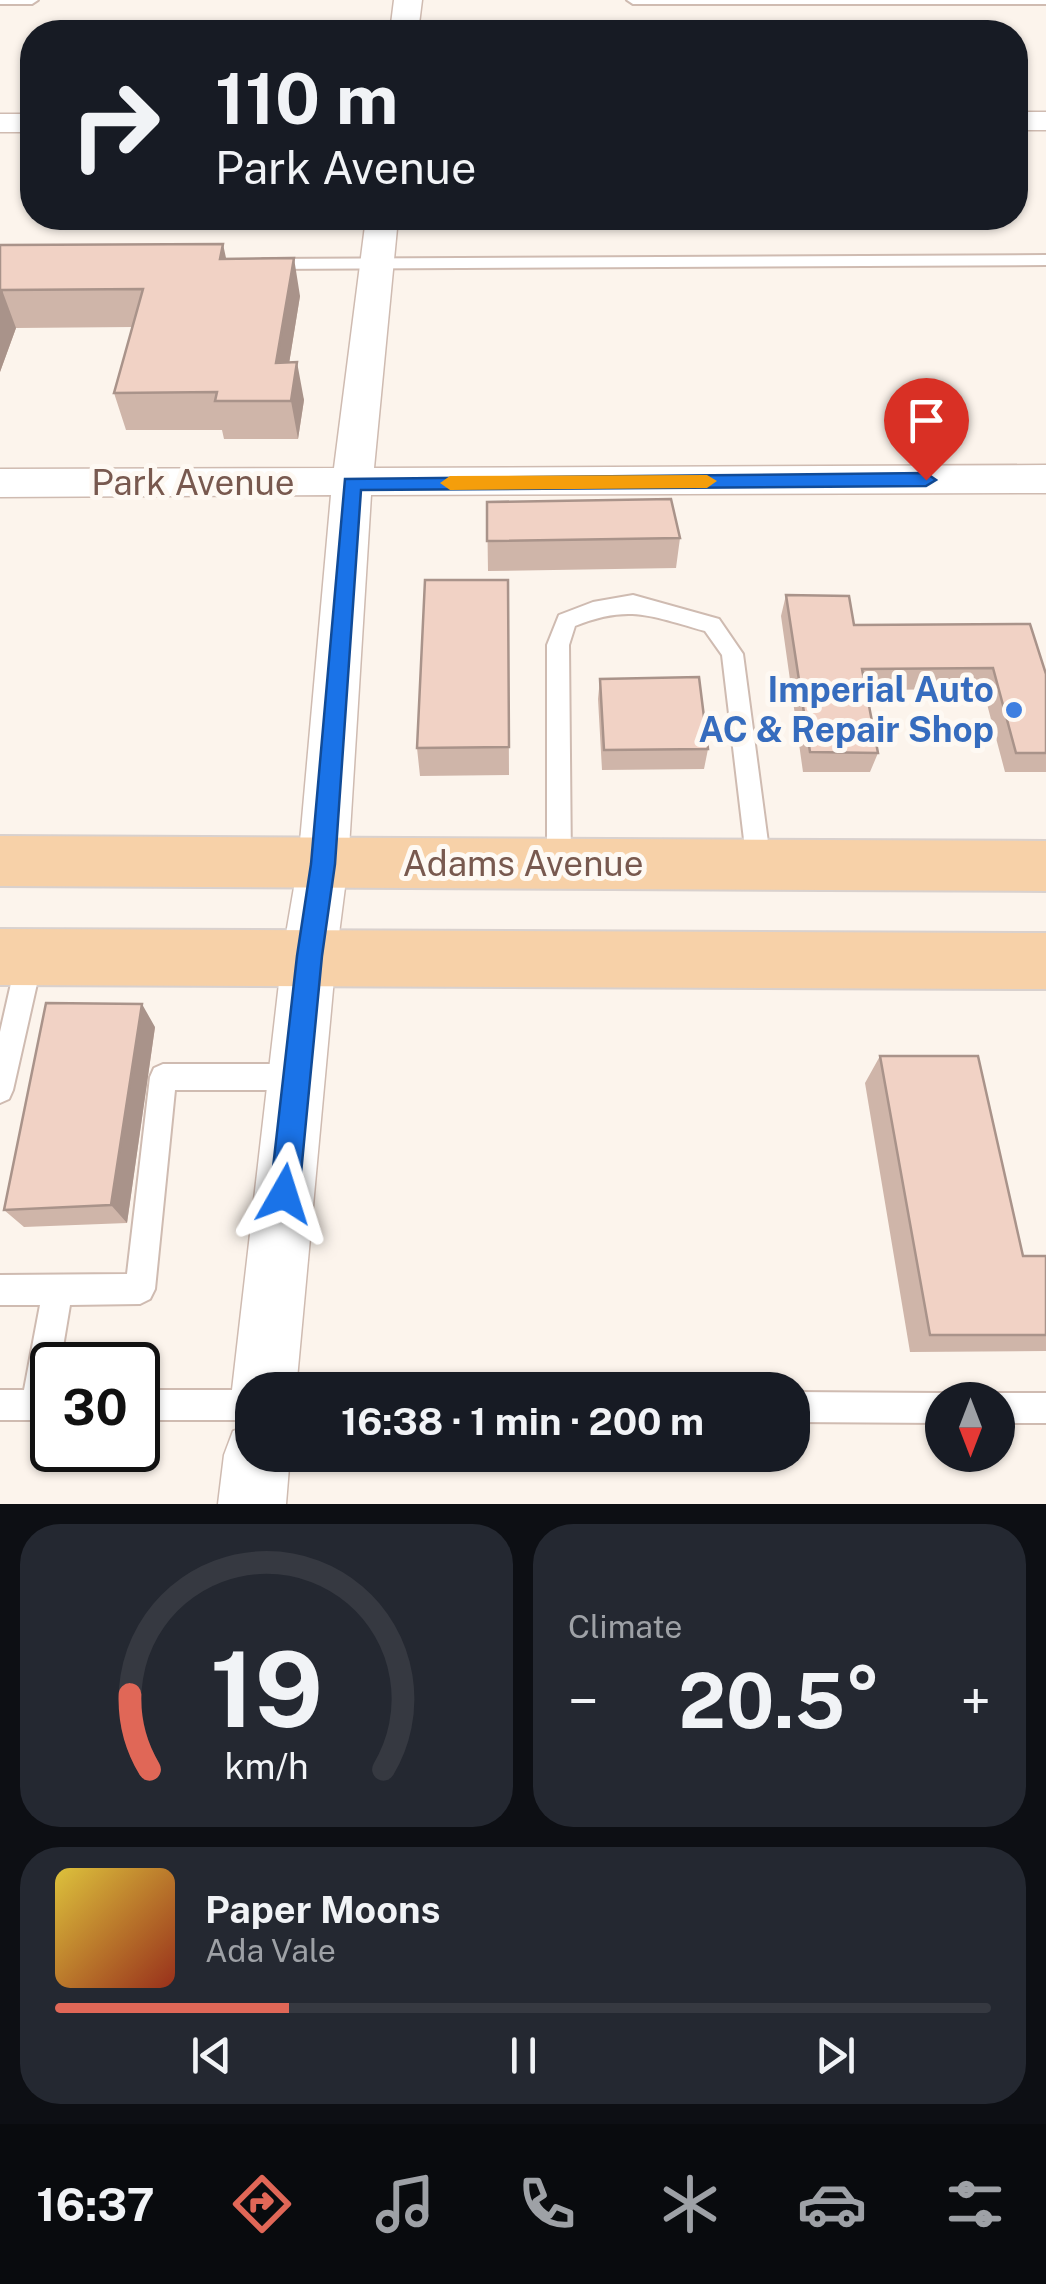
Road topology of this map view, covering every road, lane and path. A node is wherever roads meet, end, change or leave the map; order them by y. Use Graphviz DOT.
graph roads {
  1 [pos="0,0"];
  2 [pos="32,0"];
  3 [pos="633,0"];
  4 [pos="1046,0"];
  5 [pos="902,1"];
  6 [pos="380,240"];
  7 [pos="1046,260"];
  8 [pos="238,264"];
  9 [pos="1046,479"];
  10 [pos="0,483"];
  11 [pos="352,484"];
  12 [pos="0,861"];
  13 [pos="323,864"];
  14 [pos="559,864"];
  15 [pos="759,864"];
  16 [pos="1046,866"];
  17 [pos="15,956"];
  18 [pos="309,956"];
  19 [pos="1046,961"];
  20 [pos="297,1077"];
  21 [pos="0,1090"];
  22 [pos="0,1290"];
  23 [pos="58,1290"];
  24 [pos="52,1342"];
  25 [pos="266,1372"];
  26 [pos="0,1405"];
  27 [pos="30,1405"];
  28 [pos="160,1405"];
  29 [pos="235,1405"];
  30 [pos="810,1407"];
  31 [pos="925,1408"];
  32 [pos="1015,1408"];
  33 [pos="1046,1408"];
  34 [pos="255,1472"];
  35 [pos="252,1504"];
  1 -- 2 [label="lane"];
  3 -- 5 [label="lane"];
  4 -- 5 [label="lane"];
  6 -- 7 [label="lane"];
  6 -- 8 [label="lane"];
  6 -- 11 [label="street"];
  9 -- 11 [label="street, Park Avenue"];
  10 -- 11 [label="street, Park Avenue"];
  11 -- 13 [label="street"];
  12 -- 13 [label="main road, Adams Avenue"];
  13 -- 14 [label="main road, Adams Avenue"];
  13 -- 18 [label="street"];
  14 -- 15 [label="main road, Adams Avenue"];
  14 -- 15 [label="lane"];
  15 -- 16 [label="main road, Adams Avenue"];
  17 -- 18 [label="main road"];
  17 -- 21 [label="lane"];
  18 -- 19 [label="main road"];
  18 -- 20 [label="street"];
  20 -- 23 [label="lane"];
  20 -- 25 [label="street"];
  22 -- 23 [label="lane"];
  23 -- 24 [label="lane"];
  26 -- 27 [label="lane"];
  28 -- 29 [label="lane"];
  30 -- 31 [label="lane"];
  32 -- 33 [label="lane"];
  34 -- 35 [label="street"];
}
